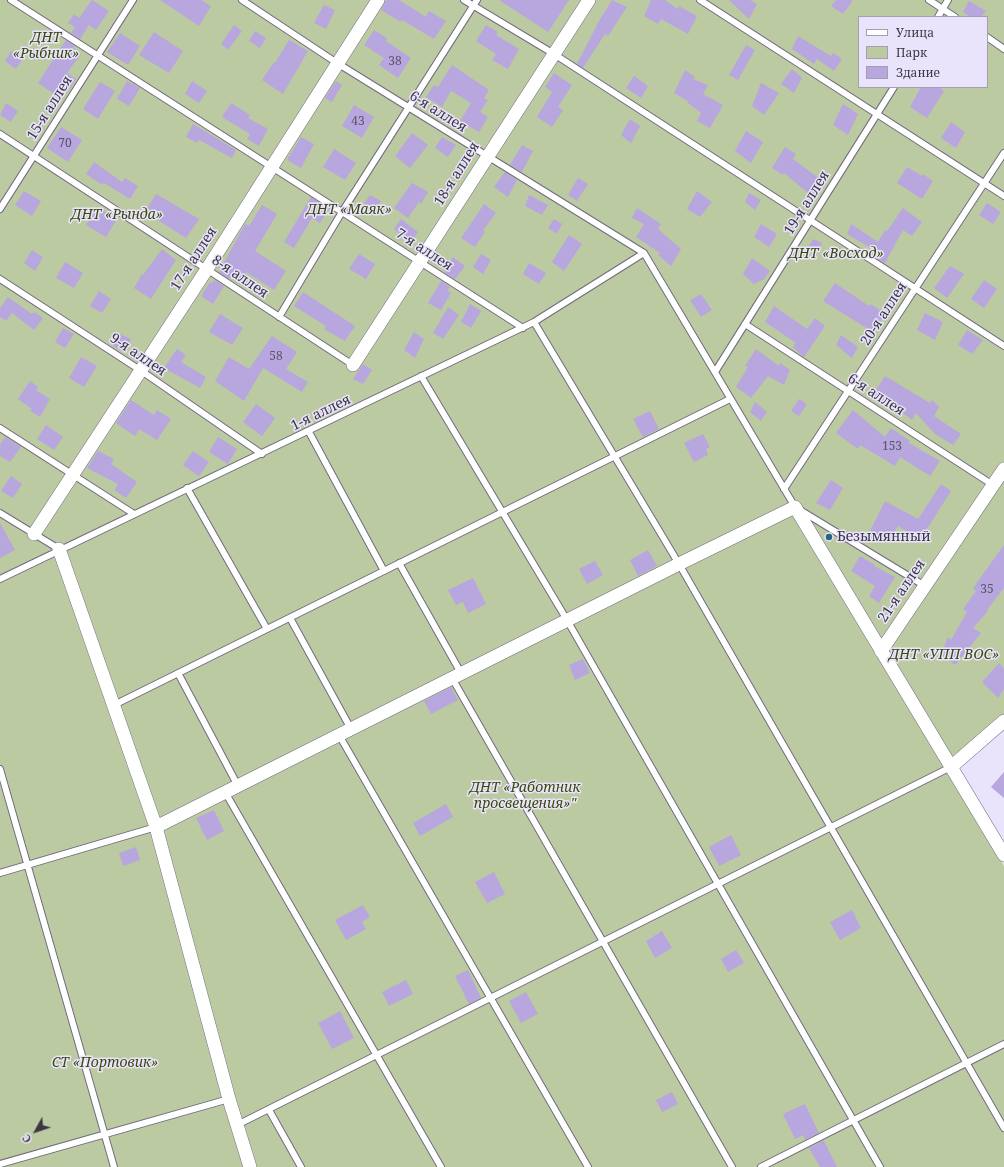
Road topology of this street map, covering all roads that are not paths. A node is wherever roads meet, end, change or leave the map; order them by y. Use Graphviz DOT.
graph roads {
  1 [pos="11,0"];
  2 [pos="133,0"];
  3 [pos="242,0"];
  4 [pos="378,0"];
  5 [pos="464,0"];
  6 [pos="589,0"];
  7 [pos="700,0"];
  8 [pos="929,0"];
  9 [pos="948,0"];
  10 [pos="475,3"];
  11 [pos="943,9"];
  12 [pos="939,16"];
  13 [pos="954,16"];
  14 [pos="988,39"];
  15 [pos="1004,48"];
  16 [pos="554,54"];
  17 [pos="98,56"];
  18 [pos="337,63"];
  19 [pos="893,88"];
  20 [pos="410,108"];
  21 [pos="877,113"];
  22 [pos="0,134"];
  23 [pos="1004,153"];
  24 [pos="34,156"];
  25 [pos="487,156"];
  26 [pos="271,167"];
  27 [pos="984,183"];
  28 [pos="1004,196"];
  29 [pos="0,209"];
  30 [pos="342,212"];
  31 [pos="810,221"];
  32 [pos="644,253"];
  33 [pos="421,261"];
  34 [pos="207,269"];
  35 [pos="0,279"];
  36 [pos="916,288"];
  37 [pos="279,317"];
  38 [pos="534,322"];
  39 [pos="745,324"];
  40 [pos="523,328"];
  41 [pos="1004,346"];
  42 [pos="354,365"];
  43 [pos="140,370"];
  44 [pos="715,372"];
  45 [pos="421,376"];
  46 [pos="848,391"];
  47 [pos="730,399"];
  48 [pos="0,428"];
  49 [pos="310,432"];
  50 [pos="262,454"];
  51 [pos="614,456"];
  52 [pos="1004,470"];
  53 [pos="72,474"];
  54 [pos="993,485"];
  55 [pos="187,488"];
  56 [pos="784,489"];
  57 [pos="795,507"];
  58 [pos="502,512"];
  59 [pos="0,513"];
  60 [pos="134,514"];
  61 [pos="34,534"];
  62 [pos="59,550"];
  63 [pos="399,563"];
  64 [pos="679,564"];
  65 [pos="384,571"];
  66 [pos="0,579"];
  67 [pos="925,586"];
  68 [pos="290,618"];
  69 [pos="568,620"];
  70 [pos="266,629"];
  71 [pos="881,651"];
  72 [pos="178,674"];
  73 [pos="457,676"];
  74 [pos="114,705"];
  75 [pos="1004,721"];
  76 [pos="345,732"];
  77 [pos="951,768"];
  78 [pos="0,769"];
  79 [pos="238,786"];
  80 [pos="225,792"];
  81 [pos="156,827"];
  82 [pos="831,828"];
  83 [pos="1004,856"];
  84 [pos="27,865"];
  85 [pos="0,873"];
  86 [pos="718,884"];
  87 [pos="603,942"];
  88 [pos="491,998"];
  89 [pos="1004,1044"];
  90 [pos="377,1055"];
  91 [pos="967,1063"];
  92 [pos="229,1099"];
  93 [pos="268,1110"];
  94 [pos="853,1120"];
  95 [pos="237,1126"];
  96 [pos="1004,1128"];
  97 [pos="105,1134"];
  98 [pos="0,1164"];
  99 [pos="114,1167"];
  100 [pos="250,1167"];
  101 [pos="301,1167"];
  102 [pos="441,1167"];
  103 [pos="588,1167"];
  104 [pos="732,1167"];
  105 [pos="761,1167"];
  106 [pos="880,1167"];
  1 -- 17 [label="lane, 7-я аллея"];
  2 -- 17 [label="lane, 15-я аллея"];
  3 -- 18 [label="lane, 6-я аллея"];
  4 -- 18 [label="street, 17-я аллея"];
  5 -- 10 [label="lane"];
  6 -- 16 [label="street, 18-я аллея"];
  7 -- 21 [label="lane"];
  8 -- 11 [label="lane"];
  9 -- 11 [label="lane"];
  10 -- 16 [label="lane"];
  10 -- 20 [label="lane"];
  11 -- 12 [label="lane"];
  11 -- 13 [label="lane"];
  14 -- 15 [label="lane"];
  16 -- 25 [label="street, 18-я аллея"];
  16 -- 31 [label="lane"];
  17 -- 24 [label="lane, 15-я аллея"];
  17 -- 26 [label="lane, 7-я аллея"];
  18 -- 20 [label="lane, 6-я аллея"];
  18 -- 26 [label="street, 17-я аллея"];
  19 -- 21 [label="lane, 19-я аллея"];
  20 -- 25 [label="lane, 6-я аллея"];
  20 -- 30 [label="lane"];
  21 -- 27 [label="lane"];
  21 -- 31 [label="lane, 19-я аллея"];
  22 -- 24 [label="lane, 8-я аллея"];
  23 -- 27 [label="lane, 20-я аллея"];
  24 -- 29 [label="lane, 15-я аллея"];
  24 -- 34 [label="lane, 8-я аллея"];
  25 -- 32 [label="lane, 6-я аллея"];
  25 -- 33 [label="street, 18-я аллея"];
  26 -- 30 [label="lane, 7-я аллея"];
  26 -- 34 [label="street, 17-я аллея"];
  27 -- 28 [label="lane"];
  27 -- 36 [label="lane, 20-я аллея"];
  30 -- 33 [label="lane, 7-я аллея"];
  30 -- 37 [label="lane"];
  31 -- 36 [label="lane"];
  31 -- 39 [label="lane, 19-я аллея"];
  32 -- 38 [label="lane, 1-я аллея"];
  32 -- 44 [label="lane"];
  33 -- 40 [label="lane, 7-я аллея"];
  33 -- 42 [label="street, 18-я аллея"];
  34 -- 37 [label="lane, 8-я аллея"];
  34 -- 43 [label="street, 17-я аллея"];
  35 -- 43 [label="lane, 9-я аллея"];
  36 -- 41 [label="lane"];
  36 -- 46 [label="lane, 20-я аллея"];
  37 -- 42 [label="lane, 8-я аллея"];
  38 -- 40 [label="lane, 1-я аллея"];
  38 -- 51 [label="lane"];
  39 -- 44 [label="lane, 19-я аллея"];
  39 -- 46 [label="lane, 6-я аллея"];
  40 -- 45 [label="lane, 1-я аллея"];
  43 -- 50 [label="lane, 9-я аллея"];
  43 -- 53 [label="street, 17-я аллея"];
  44 -- 47 [label="lane"];
  45 -- 49 [label="lane, 1-я аллея"];
  45 -- 58 [label="lane"];
  46 -- 54 [label="lane, 6-я аллея"];
  46 -- 56 [label="lane, 20-я аллея"];
  47 -- 51 [label="lane"];
  47 -- 56 [label="lane"];
  48 -- 53 [label="lane"];
  49 -- 50 [label="lane, 1-я аллея"];
  49 -- 65 [label="lane"];
  50 -- 55 [label="lane, 1-я аллея"];
  51 -- 58 [label="lane"];
  51 -- 64 [label="lane"];
  52 -- 54 [label="street, 21-я аллея"];
  53 -- 60 [label="lane"];
  53 -- 61 [label="street, 17-я аллея"];
  54 -- 67 [label="street, 21-я аллея"];
  55 -- 60 [label="lane, 1-я аллея"];
  55 -- 70 [label="lane"];
  56 -- 57 [label="lane"];
  57 -- 64 [label="street"];
  57 -- 67 [label="lane"];
  57 -- 71 [label="street"];
  58 -- 63 [label="lane"];
  58 -- 69 [label="lane"];
  59 -- 61 [label="lane"];
  60 -- 62 [label="lane, 1-я аллея"];
  61 -- 62 [label="lane"];
  62 -- 66 [label="lane, 1-я аллея"];
  62 -- 74 [label="street"];
  63 -- 65 [label="lane"];
  63 -- 73 [label="lane"];
  64 -- 69 [label="street"];
  64 -- 82 [label="lane"];
  65 -- 68 [label="lane"];
  67 -- 71 [label="street, 21-я аллея"];
  68 -- 70 [label="lane"];
  68 -- 76 [label="lane"];
  69 -- 73 [label="street"];
  69 -- 86 [label="lane"];
  70 -- 72 [label="lane"];
  71 -- 77 [label="street"];
  72 -- 74 [label="lane"];
  72 -- 79 [label="lane"];
  73 -- 76 [label="street"];
  73 -- 87 [label="lane"];
  74 -- 81 [label="street"];
  75 -- 77 [label="street"];
  76 -- 79 [label="street"];
  76 -- 88 [label="lane"];
  77 -- 82 [label="lane"];
  77 -- 83 [label="street"];
  78 -- 84 [label="lane"];
  79 -- 80 [label="street"];
  80 -- 81 [label="street"];
  80 -- 90 [label="lane"];
  81 -- 84 [label="lane"];
  81 -- 92 [label="street"];
  82 -- 86 [label="lane"];
  82 -- 91 [label="lane"];
  84 -- 85 [label="lane"];
  84 -- 97 [label="lane"];
  86 -- 87 [label="lane"];
  86 -- 94 [label="lane"];
  87 -- 88 [label="lane"];
  87 -- 104 [label="lane"];
  88 -- 90 [label="lane"];
  88 -- 103 [label="lane"];
  89 -- 91 [label="lane"];
  90 -- 93 [label="lane"];
  90 -- 102 [label="lane"];
  91 -- 94 [label="lane"];
  91 -- 96 [label="lane"];
  92 -- 95 [label="street"];
  92 -- 97 [label="lane"];
  93 -- 95 [label="lane"];
  93 -- 101 [label="lane"];
  94 -- 105 [label="lane"];
  94 -- 106 [label="lane"];
  95 -- 100 [label="street"];
  97 -- 98 [label="lane"];
  97 -- 99 [label="lane"];
}
